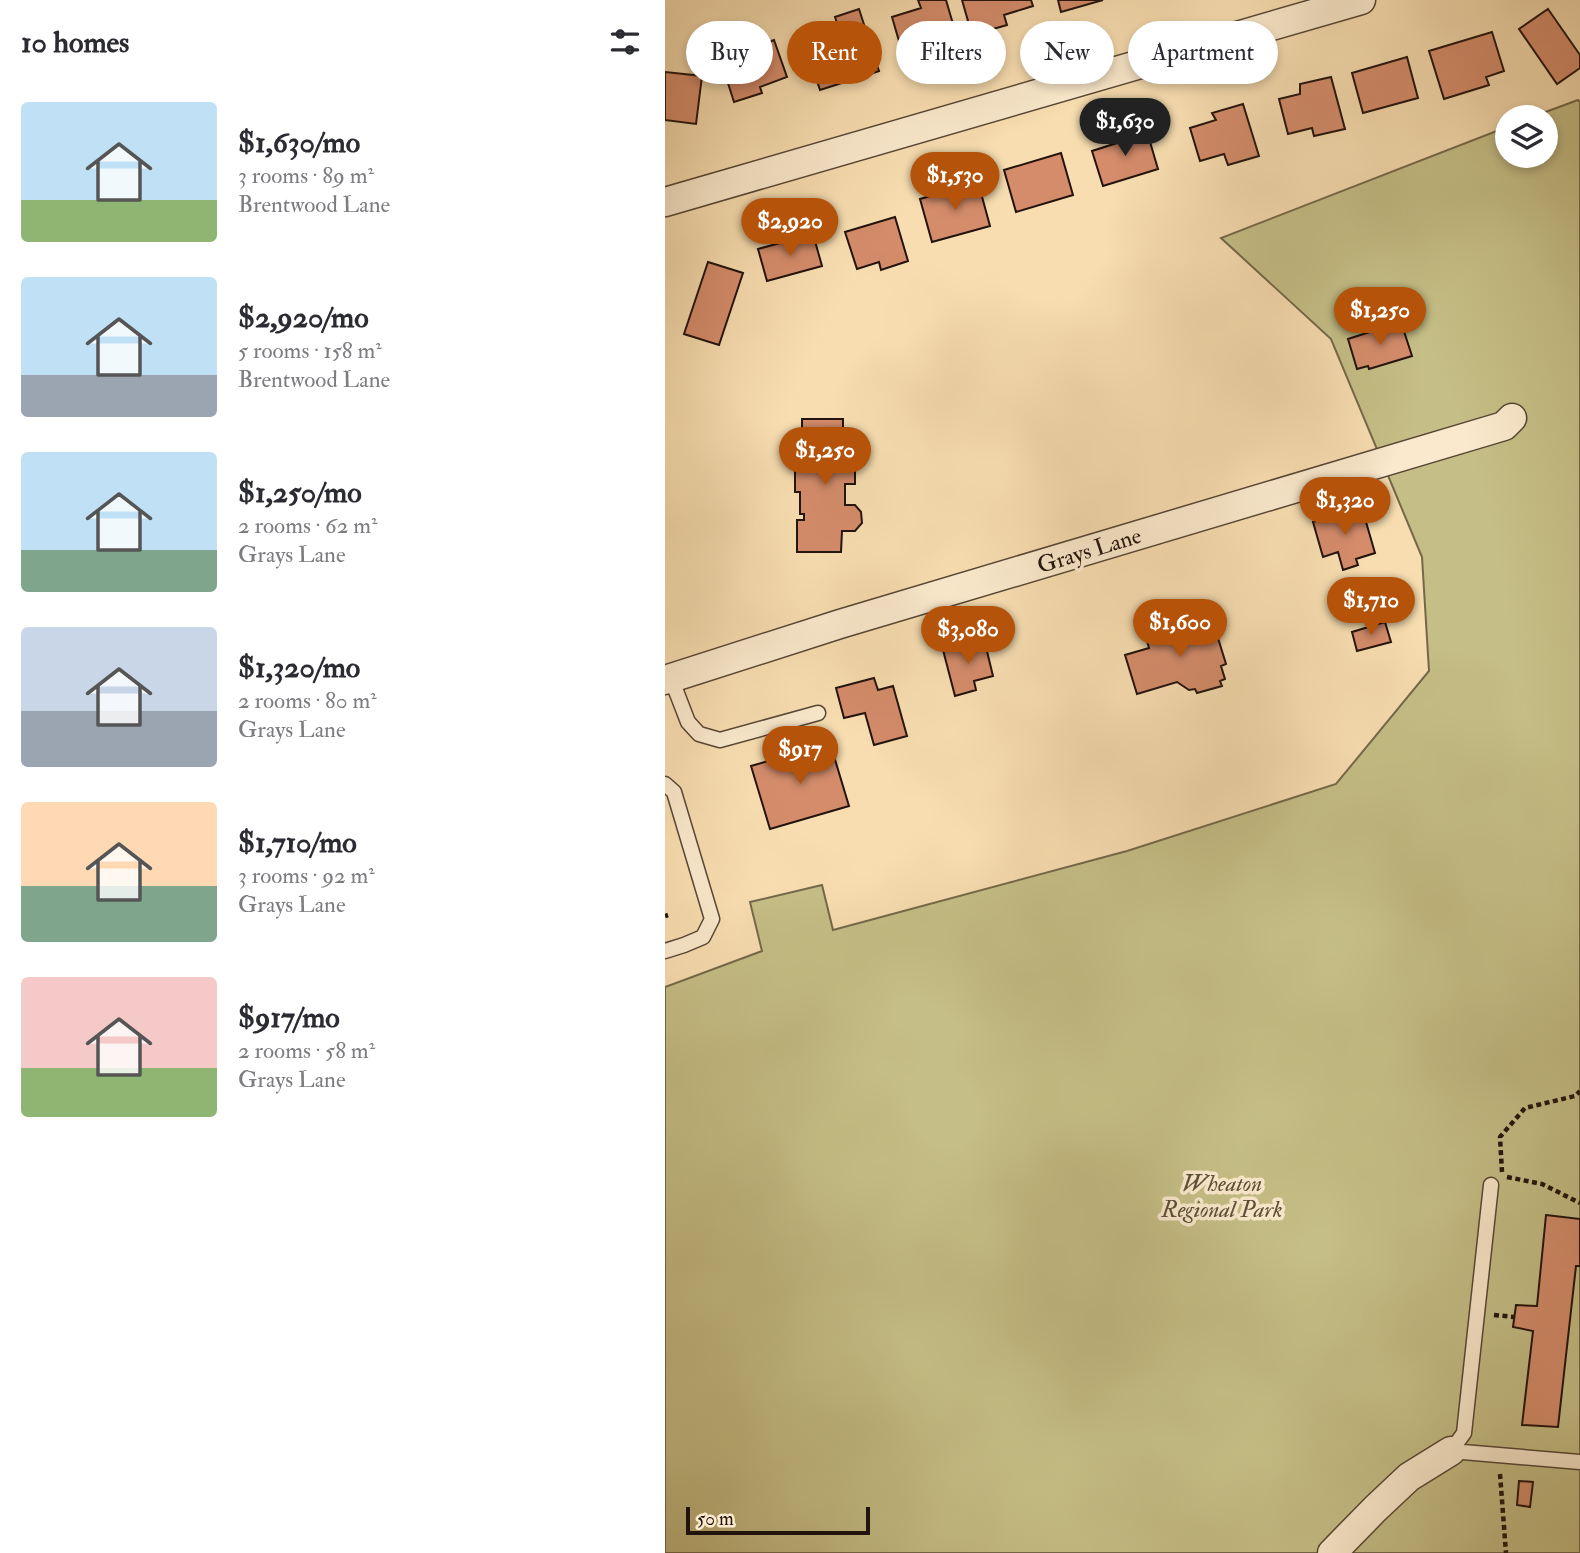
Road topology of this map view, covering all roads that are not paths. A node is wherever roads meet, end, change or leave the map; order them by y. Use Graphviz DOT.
graph roads {
  1 [pos="1361,0"];
  2 [pos="665,202"];
  3 [pos="1511,418"];
  4 [pos="668,679"];
  5 [pos="818,713"];
  6 [pos="665,784"];
  7 [pos="665,951"];
  8 [pos="1491,1185"];
  9 [pos="1451,1451"];
  10 [pos="1580,1462"];
  11 [pos="1332,1553"];
  1 -- 2 [label="street"];
  3 -- 4 [label="street, Grays Lane"];
  4 -- 5 [label="lane"];
  6 -- 7 [label="lane"];
  8 -- 9 [label="lane"];
  9 -- 10 [label="lane"];
  9 -- 11 [label="street"];
}
